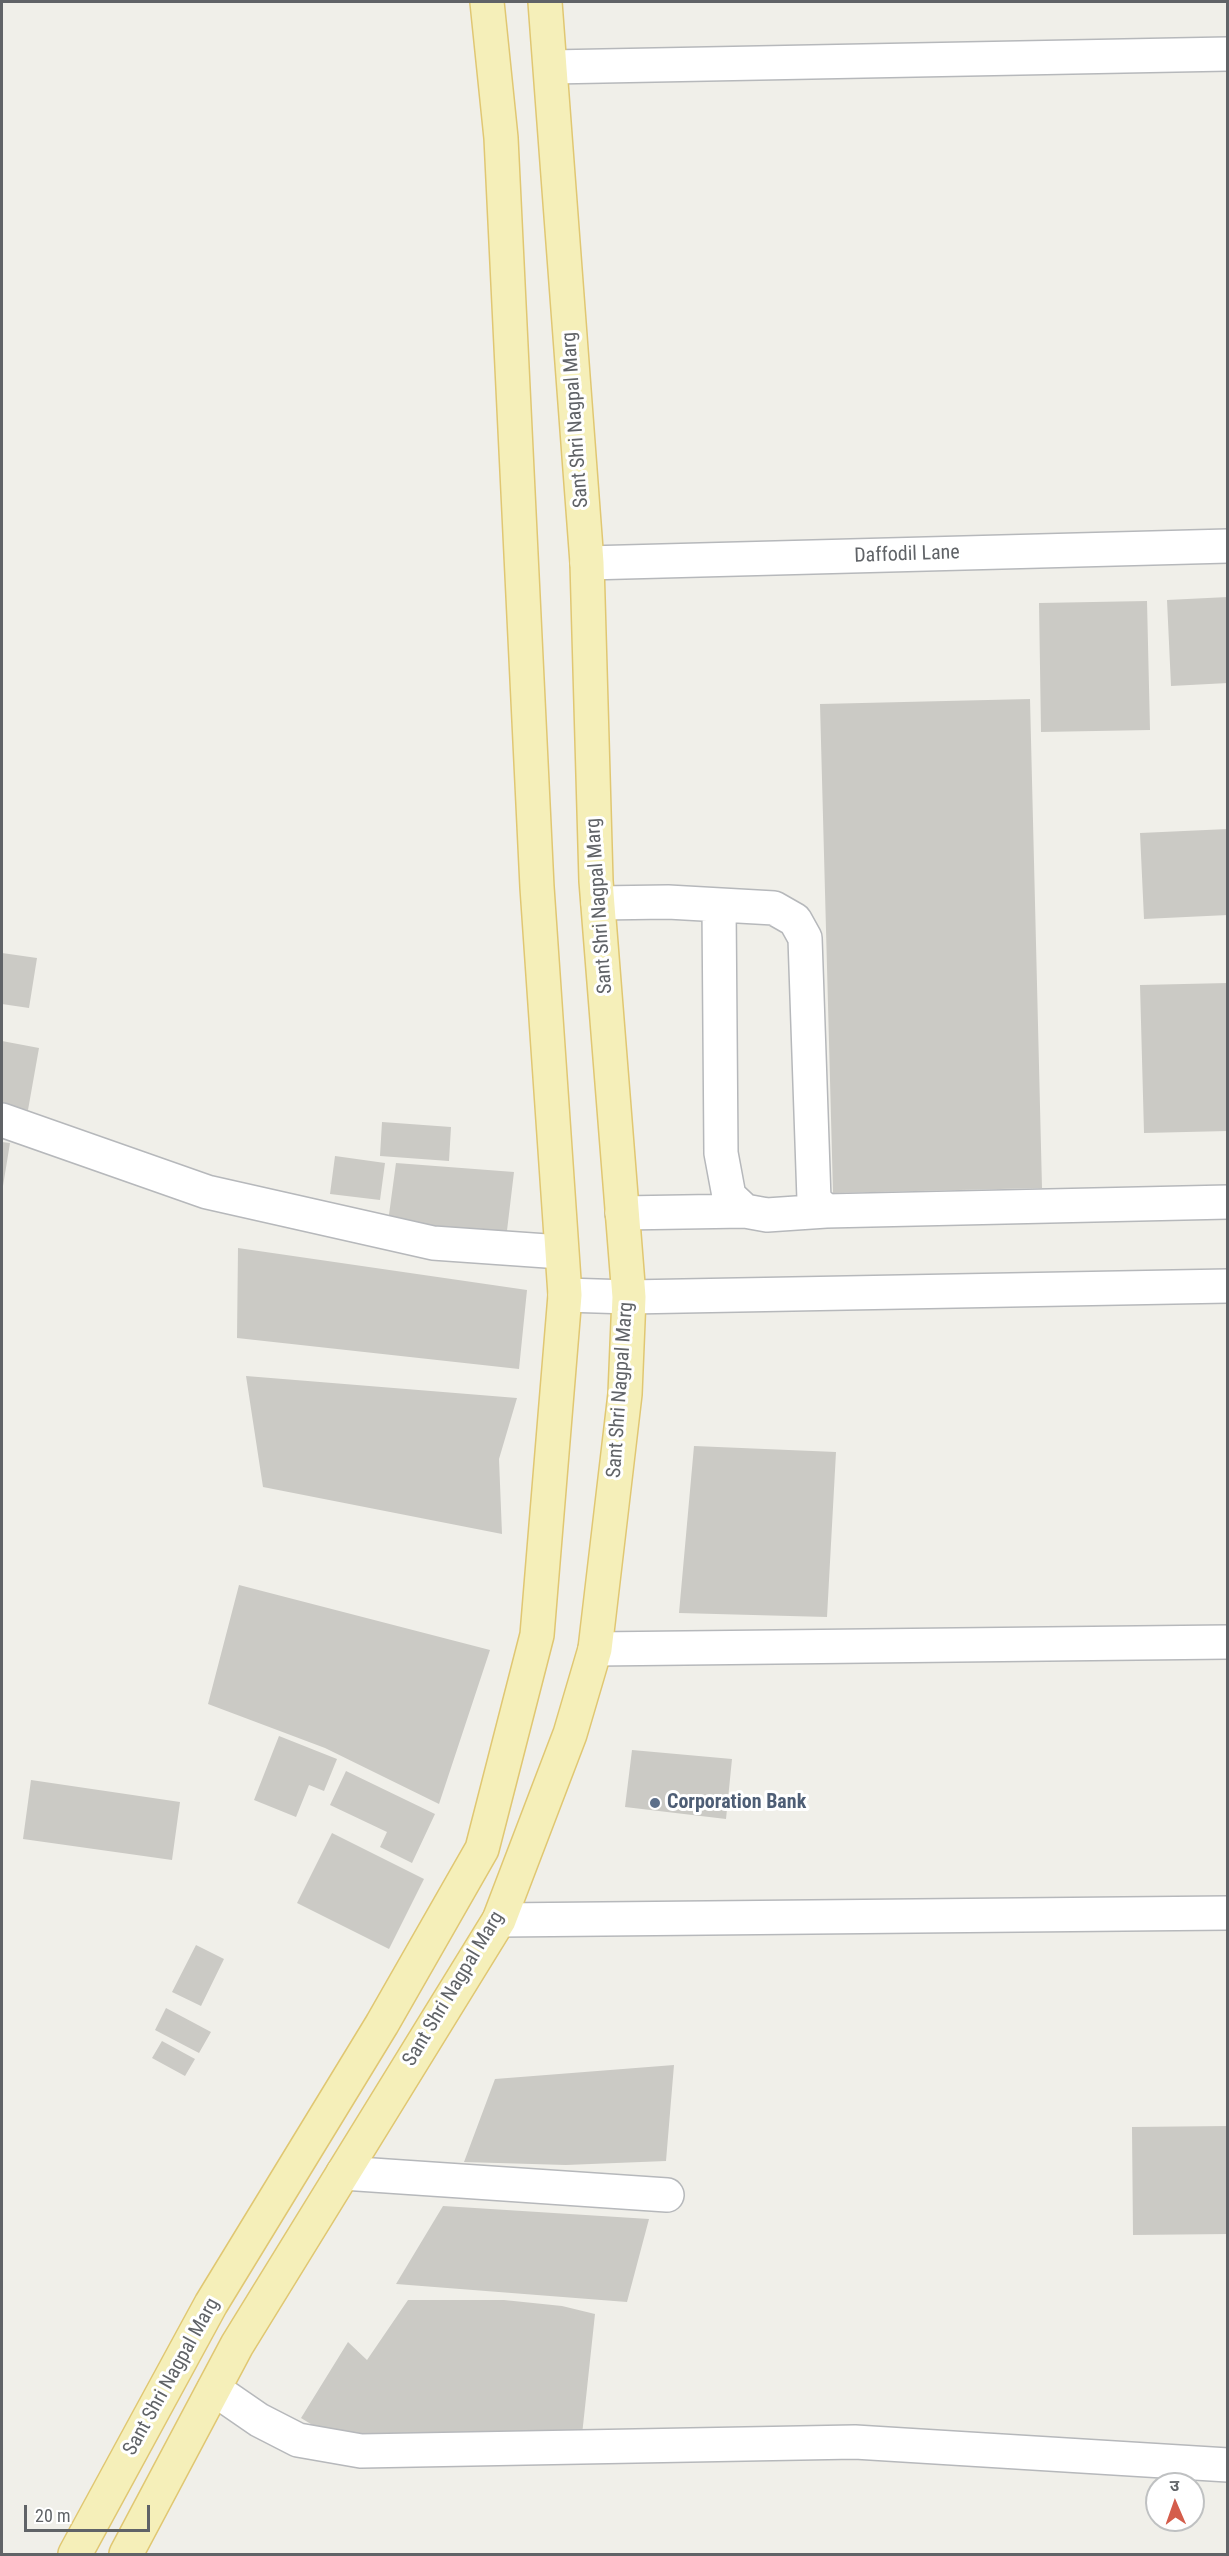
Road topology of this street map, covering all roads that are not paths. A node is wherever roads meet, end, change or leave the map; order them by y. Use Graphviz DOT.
graph roads {
  1 [pos="487,2"];
  2 [pos="545,2"];
  3 [pos="1227,54"];
  4 [pos="551,67"];
  5 [pos="1227,546"];
  6 [pos="587,563"];
  7 [pos="598,903"];
  8 [pos="719,906"];
  9 [pos="2,1120"];
  10 [pos="1227,1202"];
  11 [pos="746,1211"];
  12 [pos="826,1211"];
  13 [pos="622,1213"];
  14 [pos="561,1252"];
  15 [pos="1227,1286"];
  16 [pos="565,1295"];
  17 [pos="629,1297"];
  18 [pos="1227,1642"];
  19 [pos="595,1649"];
  20 [pos="1227,1913"];
  21 [pos="499,1920"];
  22 [pos="343,2173"];
  23 [pos="667,2195"];
  24 [pos="214,2389"];
  25 [pos="1227,2465"];
  26 [pos="75,2554"];
  27 [pos="126,2554"];
  1 -- 14 [label="main road, Sant Shri Nagpal Marg"];
  2 -- 4 [label="main road, Sant Shri Nagpal Marg"];
  3 -- 4 [label="street"];
  4 -- 6 [label="main road, Sant Shri Nagpal Marg"];
  5 -- 6 [label="street, Daffodil Lane"];
  6 -- 7 [label="main road, Sant Shri Nagpal Marg"];
  7 -- 8 [label="street"];
  7 -- 13 [label="main road, Sant Shri Nagpal Marg"];
  8 -- 11 [label="street"];
  8 -- 12 [label="street"];
  9 -- 14 [label="street"];
  10 -- 12 [label="street"];
  11 -- 12 [label="street"];
  11 -- 13 [label="street"];
  13 -- 17 [label="main road, Sant Shri Nagpal Marg"];
  14 -- 16 [label="main road, Sant Shri Nagpal Marg"];
  15 -- 17 [label="street"];
  16 -- 17 [label="street"];
  16 -- 26 [label="main road, Sant Shri Nagpal Marg"];
  17 -- 19 [label="main road, Sant Shri Nagpal Marg"];
  18 -- 19 [label="street"];
  19 -- 21 [label="main road, Sant Shri Nagpal Marg"];
  20 -- 21 [label="street"];
  21 -- 22 [label="main road, Sant Shri Nagpal Marg"];
  22 -- 23 [label="street"];
  22 -- 24 [label="main road, Sant Shri Nagpal Marg"];
  24 -- 25 [label="street"];
  24 -- 27 [label="main road, Sant Shri Nagpal Marg"];
}
